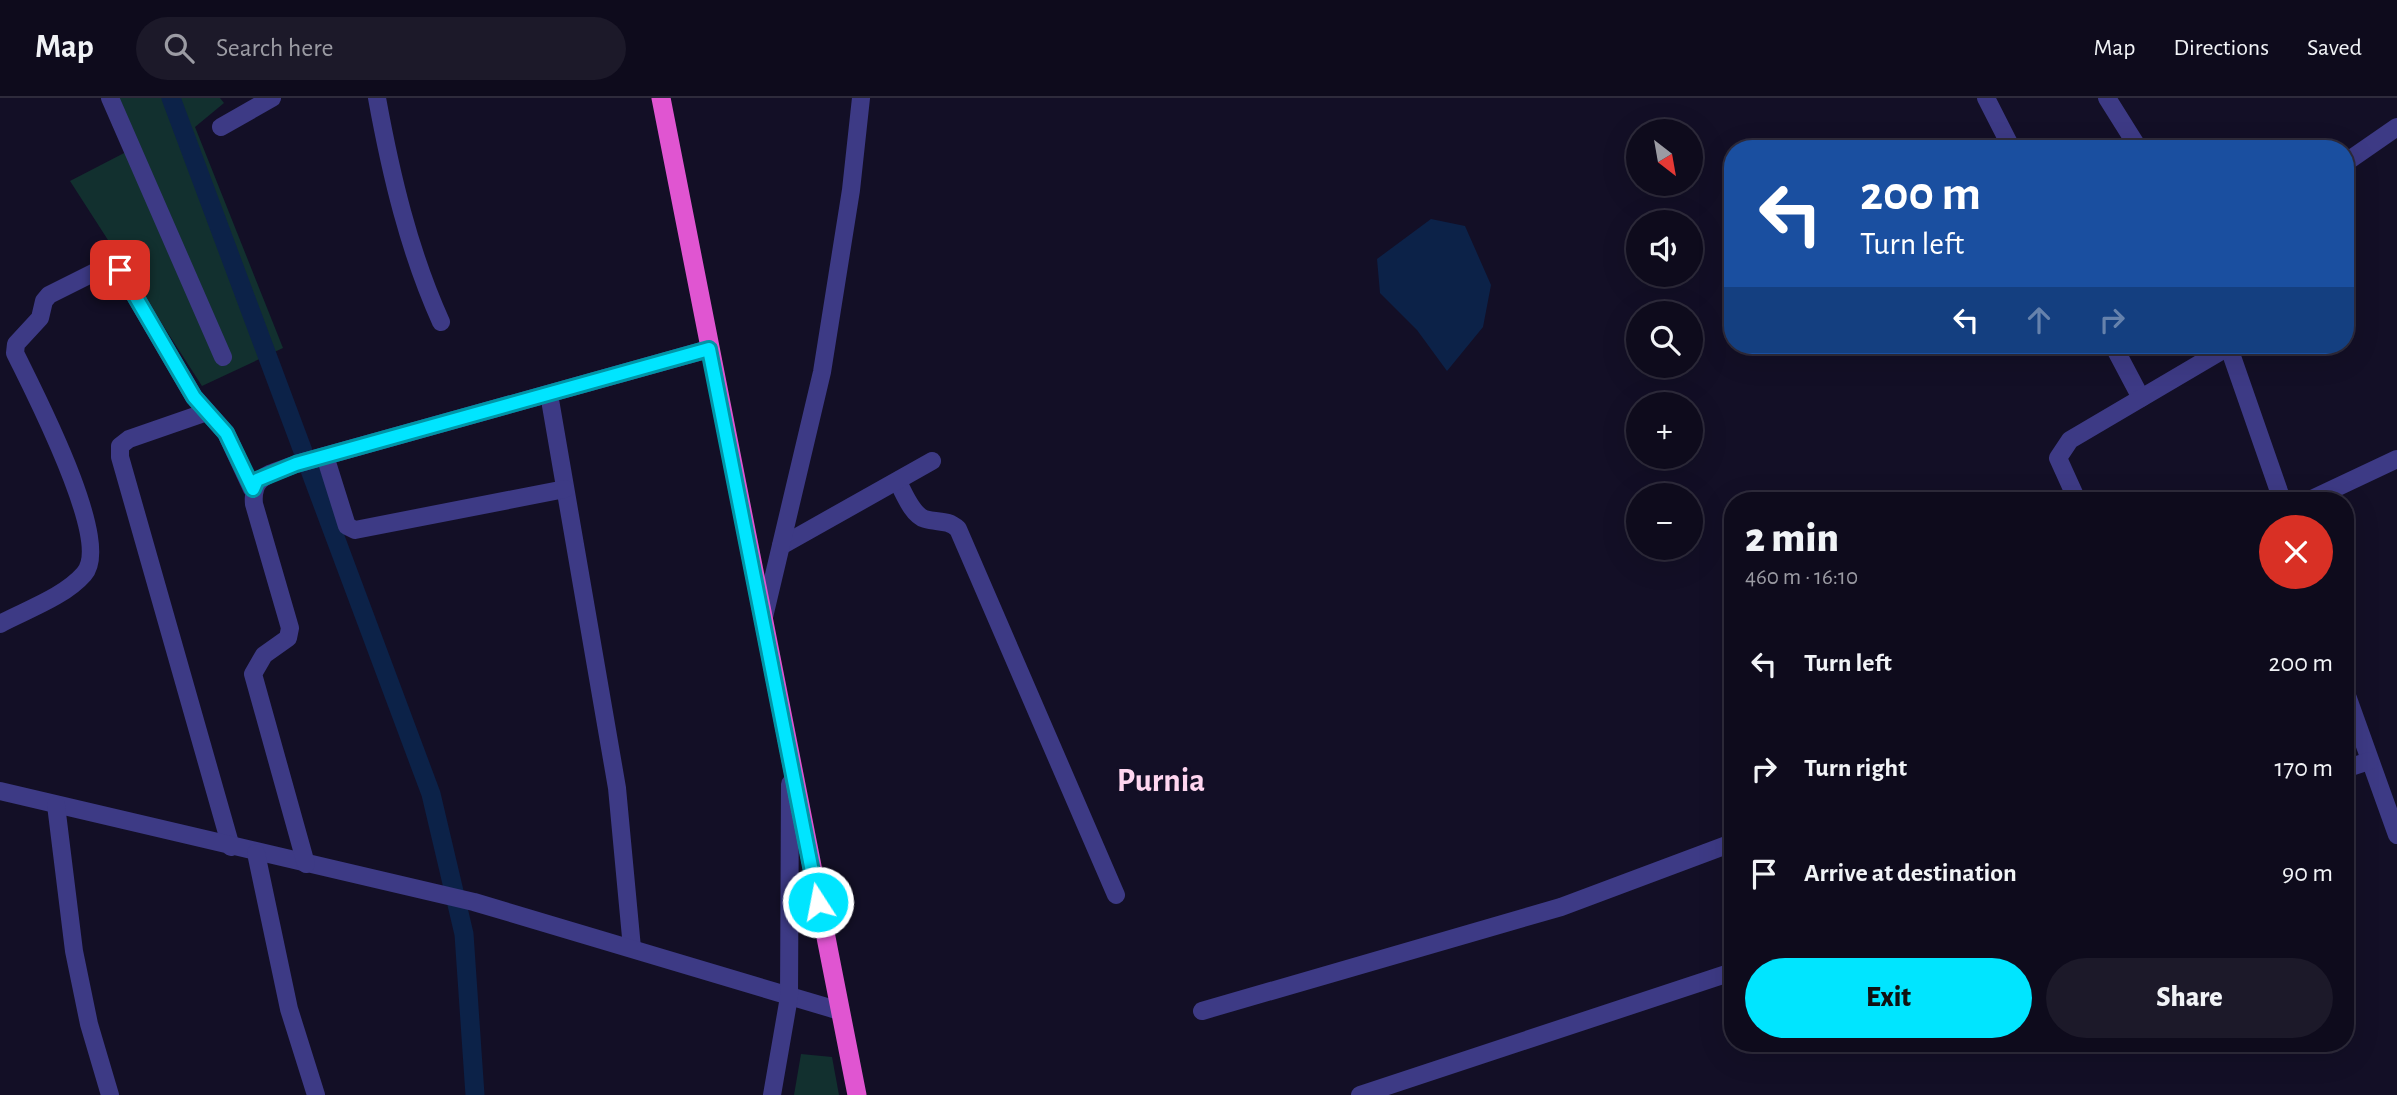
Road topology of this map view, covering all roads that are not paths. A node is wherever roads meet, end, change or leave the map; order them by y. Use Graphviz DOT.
graph roads {
  1 [pos="110,98"];
  2 [pos="272,98"];
  3 [pos="377,98"];
  4 [pos="660,98"];
  5 [pos="861,98"];
  6 [pos="1986,98"];
  7 [pos="2112,100"];
  8 [pos="221,127"];
  9 [pos="2397,127"];
  10 [pos="2007,140"];
  11 [pos="2133,140"];
  12 [pos="2354,157"];
  13 [pos="441,322"];
  14 [pos="8,348"];
  15 [pos="709,349"];
  16 [pos="2118,354"];
  17 [pos="2215,354"];
  18 [pos="2231,354"];
  19 [pos="223,357"];
  20 [pos="549,394"];
  21 [pos="2141,398"];
  22 [pos="205,413"];
  23 [pos="320,458"];
  24 [pos="2397,459"];
  25 [pos="932,461"];
  26 [pos="898,482"];
  27 [pos="253,489"];
  28 [pos="565,489"];
  29 [pos="2073,492"];
  30 [pos="2279,492"];
  31 [pos="2327,492"];
  32 [pos="781,546"];
  33 [pos="764,617"];
  34 [pos="0,624"];
  35 [pos="2354,717"];
  36 [pos="2369,761"];
  37 [pos="790,766"];
  38 [pos="2354,766"];
  39 [pos="0,791"];
  40 [pos="57,804"];
  41 [pos="2397,835"];
  42 [pos="1724,846"];
  43 [pos="231,847"];
  44 [pos="256,853"];
  45 [pos="306,864"];
  46 [pos="1116,895"];
  47 [pos="632,948"];
  48 [pos="1724,975"];
  49 [pos="789,997"];
  50 [pos="840,1011"];
  51 [pos="1202,1011"];
  52 [pos="110,1095"];
  53 [pos="316,1095"];
  54 [pos="772,1095"];
  55 [pos="857,1095"];
  56 [pos="1360,1095"];
  1 -- 19 [label="street"];
  2 -- 8 [label="street"];
  3 -- 13 [label="street"];
  4 -- 15 [label="highway"];
  5 -- 32 [label="street"];
  6 -- 10 [label="street"];
  7 -- 11 [label="street"];
  9 -- 12 [label="street"];
  14 -- 22 [label="street"];
  14 -- 34 [label="street"];
  15 -- 20 [label="street"];
  15 -- 33 [label="highway"];
  16 -- 21 [label="street"];
  17 -- 21 [label="street"];
  18 -- 30 [label="street"];
  20 -- 23 [label="street"];
  20 -- 28 [label="street"];
  21 -- 29 [label="street"];
  22 -- 27 [label="street"];
  22 -- 43 [label="street"];
  23 -- 27 [label="street"];
  23 -- 28 [label="street"];
  24 -- 31 [label="street"];
  25 -- 26 [label="street"];
  26 -- 32 [label="street"];
  26 -- 46 [label="street"];
  27 -- 45 [label="street"];
  28 -- 47 [label="street"];
  32 -- 33 [label="street"];
  33 -- 37 [label="highway"];
  35 -- 36 [label="street"];
  36 -- 38 [label="street"];
  36 -- 41 [label="street"];
  37 -- 49 [label="street"];
  37 -- 50 [label="highway"];
  39 -- 40 [label="street"];
  40 -- 43 [label="street"];
  40 -- 52 [label="street"];
  42 -- 51 [label="street"];
  43 -- 44 [label="street"];
  44 -- 45 [label="street"];
  44 -- 53 [label="street"];
  45 -- 47 [label="street"];
  47 -- 49 [label="street"];
  48 -- 56 [label="street"];
  49 -- 50 [label="street"];
  49 -- 54 [label="street"];
  50 -- 55 [label="highway"];
}
